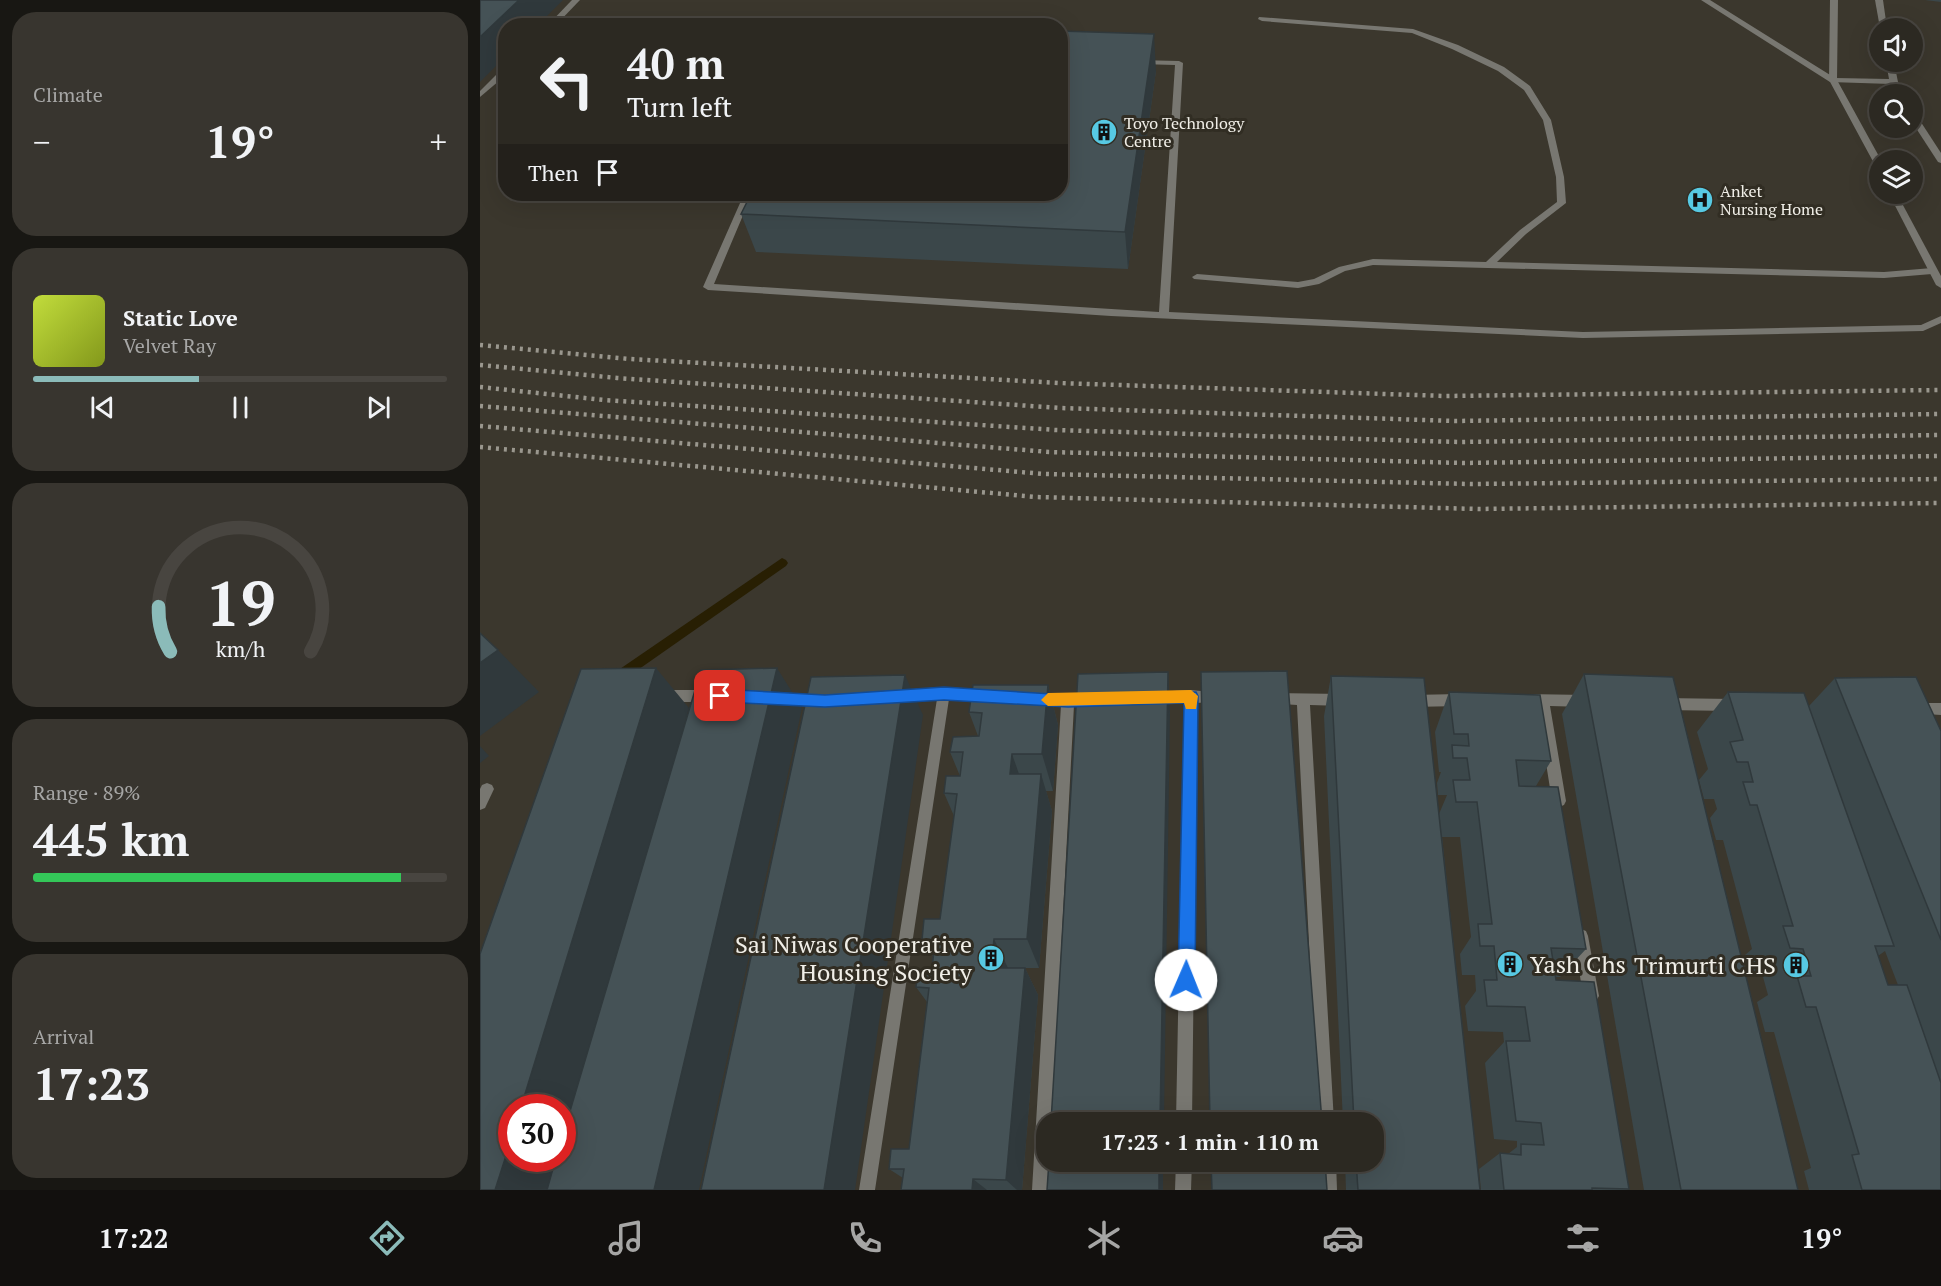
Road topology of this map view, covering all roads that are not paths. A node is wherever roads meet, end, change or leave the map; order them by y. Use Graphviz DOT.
graph roads {
  1 [pos="576,0"];
  2 [pos="1705,0"];
  3 [pos="1834,0"];
  4 [pos="1879,0"];
  5 [pos="558,18"];
  6 [pos="1882,18"];
  7 [pos="1262,19"];
  8 [pos="1131,61"];
  9 [pos="1892,72"];
  10 [pos="498,78"];
  11 [pos="1833,80"];
  12 [pos="1894,82"];
  13 [pos="480,95"];
  14 [pos="1923,132"];
  15 [pos="1871,150"];
  16 [pos="1941,160"];
  17 [pos="745,201"];
  18 [pos="1898,204"];
  19 [pos="1488,265"];
  20 [pos="1932,271"];
  21 [pos="1197,277"];
  22 [pos="1941,285"];
  23 [pos="1164,315"];
  24 [pos="1941,319"];
  25 [pos="944,693"];
  26 [pos="653,696"];
  27 [pos="1191,696"];
  28 [pos="884,697"];
  29 [pos="1000,697"];
  30 [pos="767,698"];
  31 [pos="1023,698"];
  32 [pos="1135,698"];
  33 [pos="1236,698"];
  34 [pos="1258,698"];
  35 [pos="1303,699"];
  36 [pos="1101,700"];
  37 [pos="1360,700"];
  38 [pos="1394,700"];
  39 [pos="1474,700"];
  40 [pos="1509,700"];
  41 [pos="1543,700"];
  42 [pos="1068,701"];
  43 [pos="1598,702"];
  44 [pos="828,705"];
  45 [pos="1748,705"];
  46 [pos="717,707"];
  47 [pos="1941,709"];
  48 [pos="1912,712"];
  49 [pos="1656,715"];
  50 [pos="487,789"];
  51 [pos="480,804"];
  52 [pos="1562,816"];
  53 [pos="1579,921"];
  54 [pos="1594,1015"];
  55 [pos="1184,1112"];
  56 [pos="1325,1112"];
  57 [pos="1184,1172"];
  58 [pos="1328,1172"];
  59 [pos="867,1190"];
  60 [pos="1040,1190"];
  61 [pos="1183,1190"];
  62 [pos="1329,1190"];
  1 -- 5 [label="street"];
  2 -- 11 [label="street"];
  3 -- 11 [label="street"];
  4 -- 6 [label="street"];
  7 -- 19 [label="street"];
  8 -- 23 [label="street"];
  9 -- 12 [label="street"];
  10 -- 13 [label="street"];
  11 -- 12 [label="street"];
  11 -- 15 [label="street"];
  14 -- 16 [label="street"];
  17 -- 23 [label="street"];
  18 -- 20 [label="street"];
  19 -- 20 [label="street"];
  19 -- 21 [label="street"];
  20 -- 22 [label="street"];
  23 -- 24 [label="street"];
  25 -- 28 [label="street"];
  25 -- 29 [label="street"];
  25 -- 59 [label="street"];
  26 -- 46 [label="street"];
  27 -- 32 [label="street"];
  27 -- 33 [label="street"];
  27 -- 55 [label="street"];
  30 -- 44 [label="street"];
  31 -- 42 [label="street"];
  34 -- 35 [label="street"];
  35 -- 37 [label="street"];
  35 -- 56 [label="street"];
  36 -- 42 [label="street"];
  38 -- 39 [label="street"];
  40 -- 41 [label="street"];
  41 -- 43 [label="street"];
  41 -- 52 [label="street"];
  42 -- 60 [label="street"];
  45 -- 49 [label="street"];
  47 -- 48 [label="street"];
  50 -- 51 [label="street"];
  53 -- 54 [label="street"];
  57 -- 61 [label="street"];
  58 -- 62 [label="street"];
}
